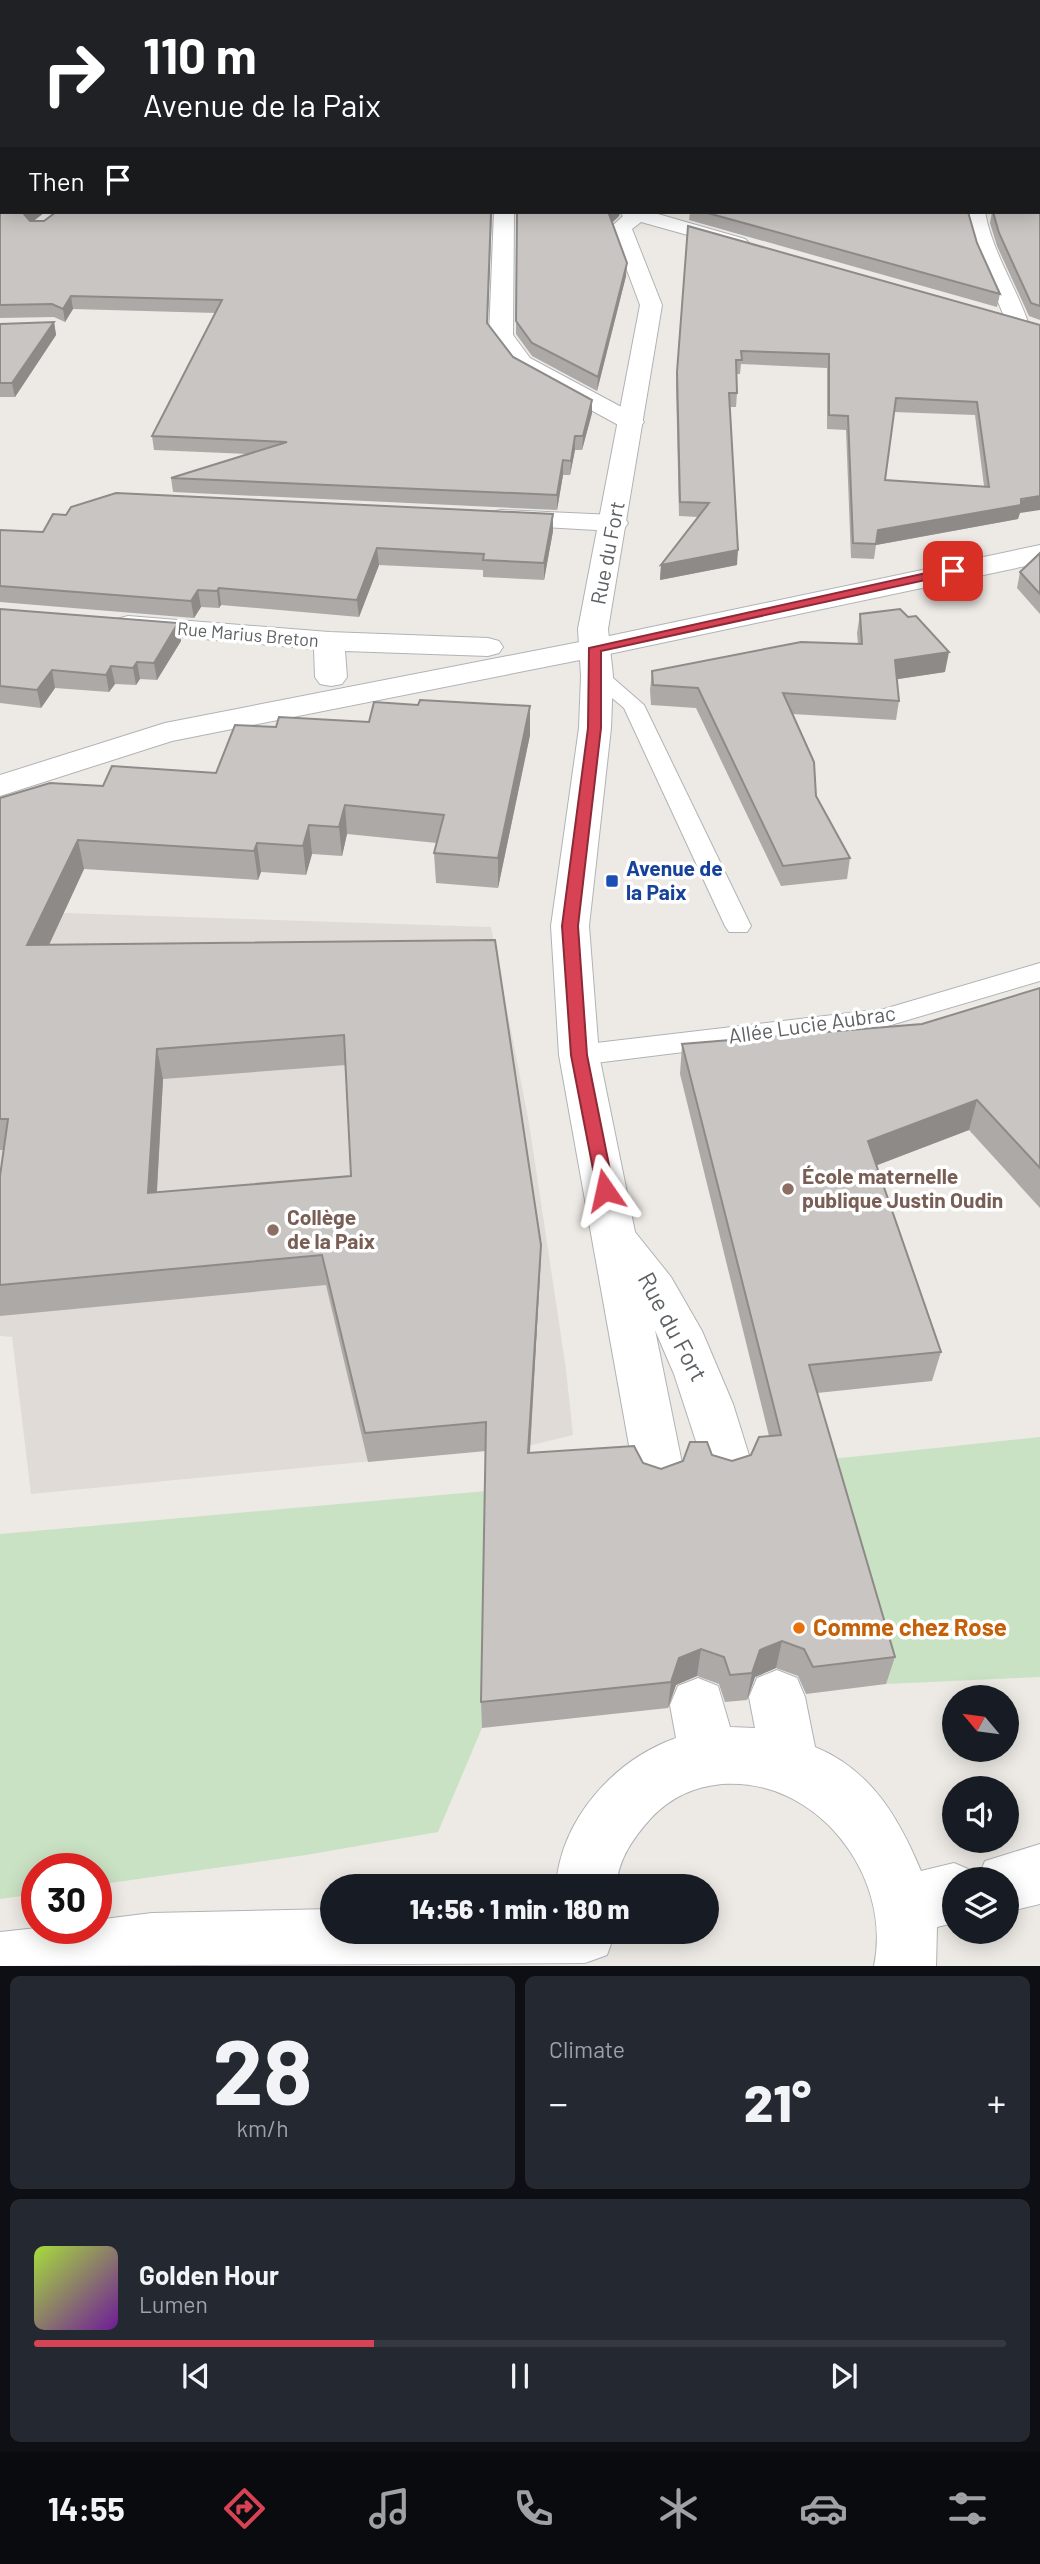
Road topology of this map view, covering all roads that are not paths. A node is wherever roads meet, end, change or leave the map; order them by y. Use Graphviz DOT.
graph roads {
  1 [pos="504,214"];
  2 [pos="633,214"];
  3 [pos="638,214"];
  4 [pos="976,214"];
  5 [pos="762,249"];
  6 [pos="990,314"];
  7 [pos="1017,322"];
  8 [pos="1040,329"];
  9 [pos="631,422"];
  10 [pos="477,517"];
  11 [pos="614,523"];
  12 [pos="1038,556"];
  13 [pos="96,622"];
  14 [pos="329,641"];
  15 [pos="488,647"];
  16 [pos="595,651"];
  17 [pos="331,677"];
  18 [pos="0,766"];
  19 [pos="0,786"];
  20 [pos="738,926"];
  21 [pos="1040,972"];
  22 [pos="579,1055"];
  23 [pos="614,1239"];
  24 [pos="727,1465"];
  25 [pos="659,1473"];
  26 [pos="777,1697"];
  27 [pos="791,1766"];
  28 [pos="588,1874"];
  29 [pos="1040,1874"];
  30 [pos="1019,1879"];
  31 [pos="929,1899"];
  32 [pos="336,1944"];
  33 [pos="152,1955"];
  34 [pos="0,1963"];
  35 [pos="905,1965"];
  1 -- 9 [label="street"];
  2 -- 9 [label="street, Rue du Fort"];
  3 -- 5 [label="street"];
  4 -- 7 [label="street"];
  6 -- 7 [label="street"];
  7 -- 8 [label="street"];
  9 -- 11 [label="street, Rue du Fort"];
  10 -- 11 [label="street"];
  11 -- 16 [label="street, Rue du Fort"];
  12 -- 16 [label="street"];
  13 -- 14 [label="street, Rue Marius Breton"];
  14 -- 15 [label="street, Rue Marius Breton"];
  14 -- 17 [label="street, Rue Marius Breton"];
  15 -- 16 [label="street"];
  15 -- 17 [label="street"];
  16 -- 19 [label="street"];
  16 -- 20 [label="lane"];
  16 -- 22 [label="street, Rue du Fort"];
  17 -- 18 [label="street"];
  21 -- 22 [label="lane, Allée Lucie Aubrac"];
  22 -- 23 [label="street, Rue du Fort"];
  23 -- 24 [label="street, Rue du Fort"];
  23 -- 25 [label="street, Rue du Fort"];
  26 -- 27 [label="street"];
  27 -- 28 [label="street"];
  27 -- 31 [label="street"];
  29 -- 30 [label="street"];
  31 -- 35 [label="street"];
  32 -- 33 [label="street"];
  33 -- 34 [label="street"];
}
